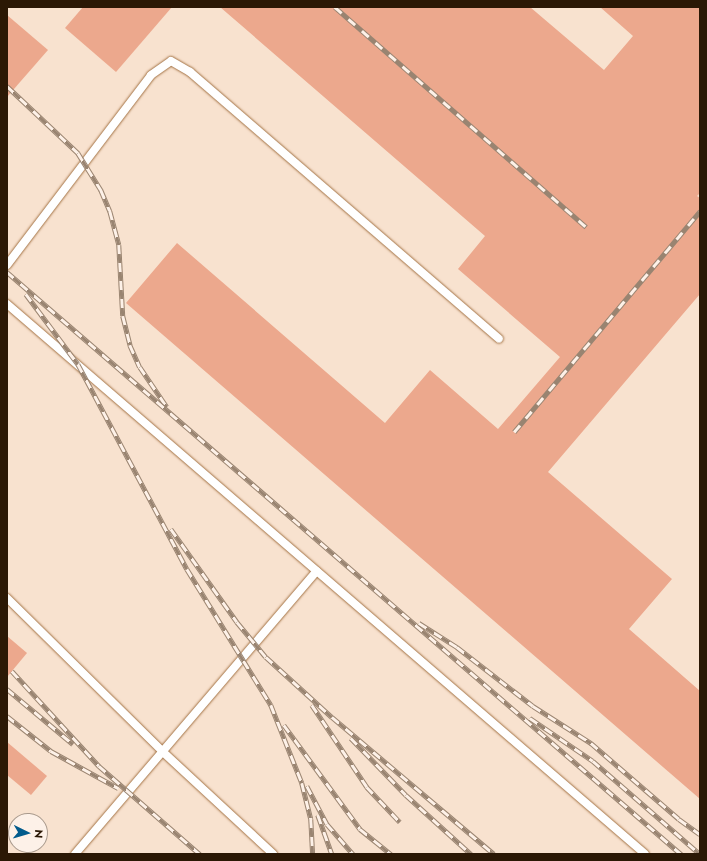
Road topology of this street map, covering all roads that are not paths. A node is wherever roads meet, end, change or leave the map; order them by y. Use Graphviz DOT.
graph roads {
  1 [pos="7,265"];
  2 [pos="7,304"];
  3 [pos="499,339"];
  4 [pos="317,571"];
  5 [pos="7,598"];
  6 [pos="163,752"];
  7 [pos="75,854"];
  8 [pos="273,854"];
  9 [pos="645,854"];
  1 -- 3 [label="lane"];
  2 -- 4 [label="lane"];
  4 -- 6 [label="lane"];
  4 -- 9 [label="lane"];
  5 -- 6 [label="lane"];
  6 -- 7 [label="lane"];
  6 -- 8 [label="lane"];
}
